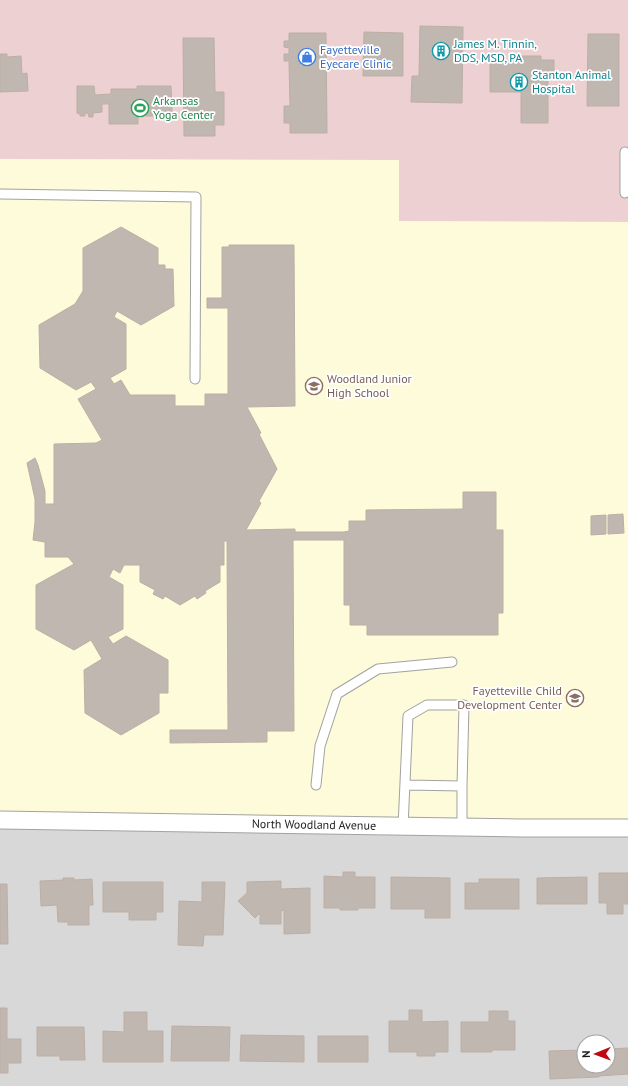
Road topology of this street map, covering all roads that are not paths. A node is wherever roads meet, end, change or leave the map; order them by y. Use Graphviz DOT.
graph roads {
  1 [pos="625,152"];
  2 [pos="624,193"];
  3 [pos="0,194"];
  4 [pos="195,379"];
  5 [pos="452,662"];
  6 [pos="316,785"];
  7 [pos="406,785"];
  8 [pos="462,786"];
  9 [pos="0,820"];
  10 [pos="403,826"];
  11 [pos="462,828"];
  12 [pos="628,828"];
  1 -- 2 [label="lane"];
  3 -- 4 [label="lane"];
  5 -- 6 [label="lane"];
  7 -- 8 [label="lane"];
  7 -- 8 [label="lane"];
  7 -- 10 [label="lane"];
  8 -- 11 [label="lane"];
  9 -- 10 [label="street, North Woodland Avenue"];
  10 -- 11 [label="street, North Woodland Avenue"];
  11 -- 12 [label="street, North Woodland Avenue"];
}
